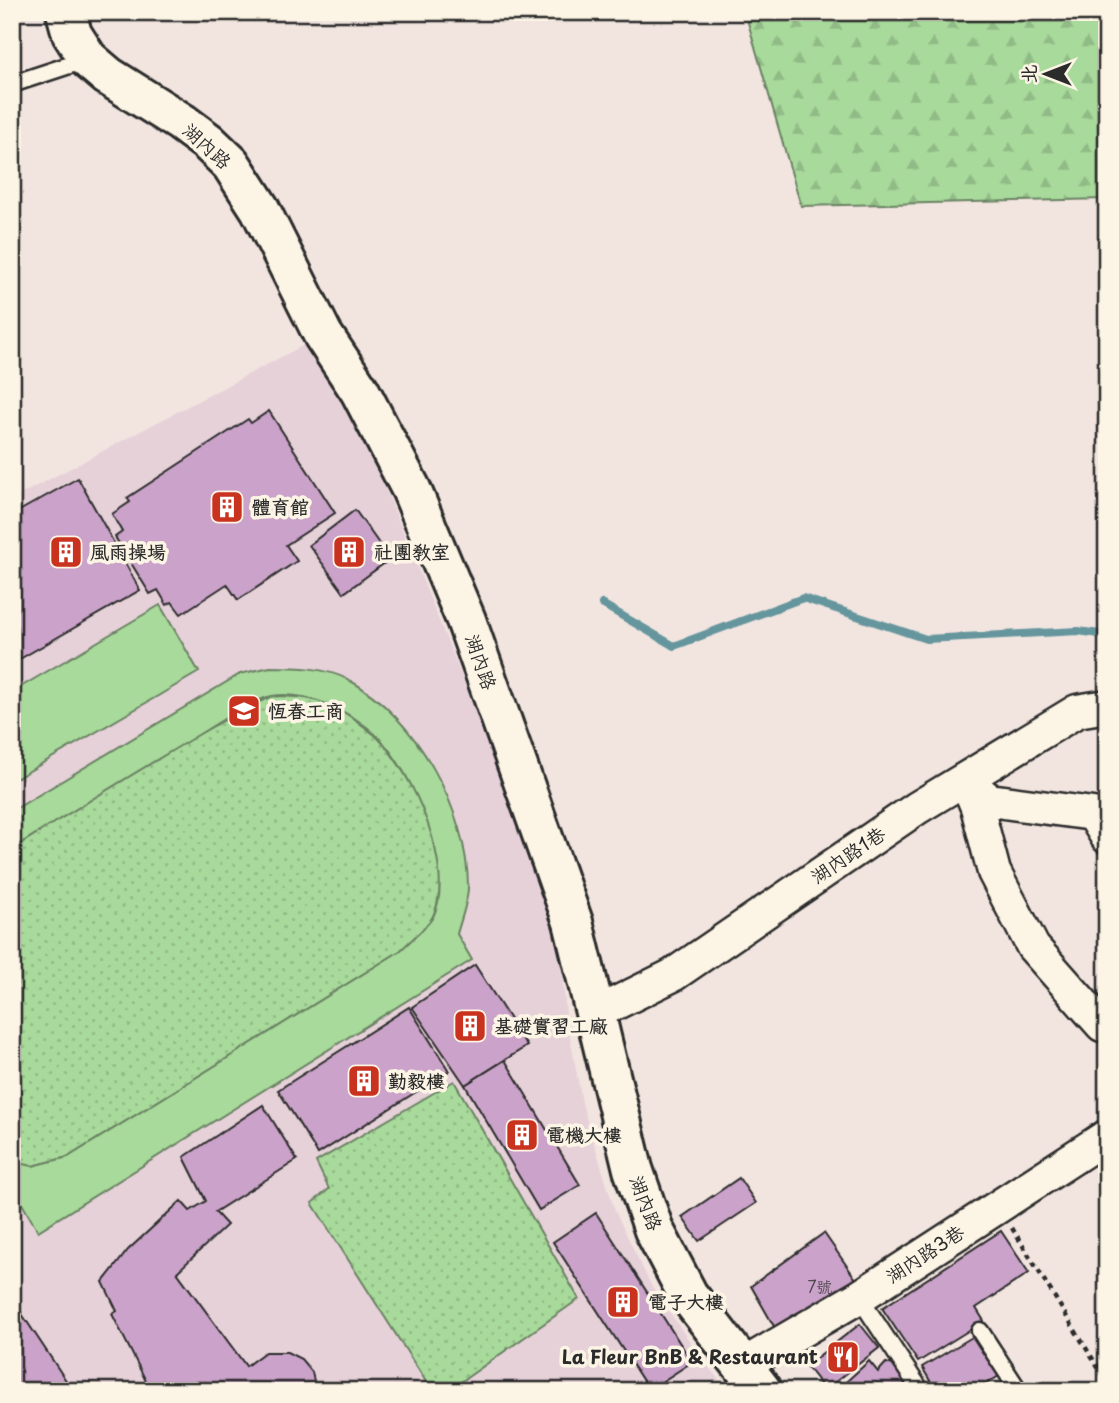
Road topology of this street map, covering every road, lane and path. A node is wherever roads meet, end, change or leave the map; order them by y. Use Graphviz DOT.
graph roads {
  1 [pos="66,12"];
  2 [pos="88,59"];
  3 [pos="12,84"];
  4 [pos="1107,706"];
  5 [pos="966,780"];
  6 [pos="1107,838"];
  7 [pos="594,1014"];
  8 [pos="1102,1025"];
  9 [pos="1104,1145"];
  10 [pos="999,1206"];
  11 [pos="859,1297"];
  12 [pos="980,1331"];
  13 [pos="751,1378"];
  14 [pos="1107,1382"];
  15 [pos="921,1391"];
  16 [pos="1019,1391"];
  1 -- 2 [label="street, 湖內路"];
  2 -- 3 [label="lane"];
  2 -- 7 [label="street, 湖內路"];
  4 -- 5 [label="street, 湖內路1巷"];
  5 -- 6 [label="street"];
  5 -- 7 [label="street, 湖內路1巷"];
  5 -- 8 [label="street"];
  7 -- 13 [label="street, 湖內路"];
  9 -- 10 [label="street, 湖內路3巷"];
  10 -- 11 [label="street, 湖內路3巷"];
  10 -- 14 [label="path"];
  11 -- 13 [label="street, 湖內路3巷"];
  11 -- 15 [label="lane"];
  12 -- 16 [label="lane"];
}
